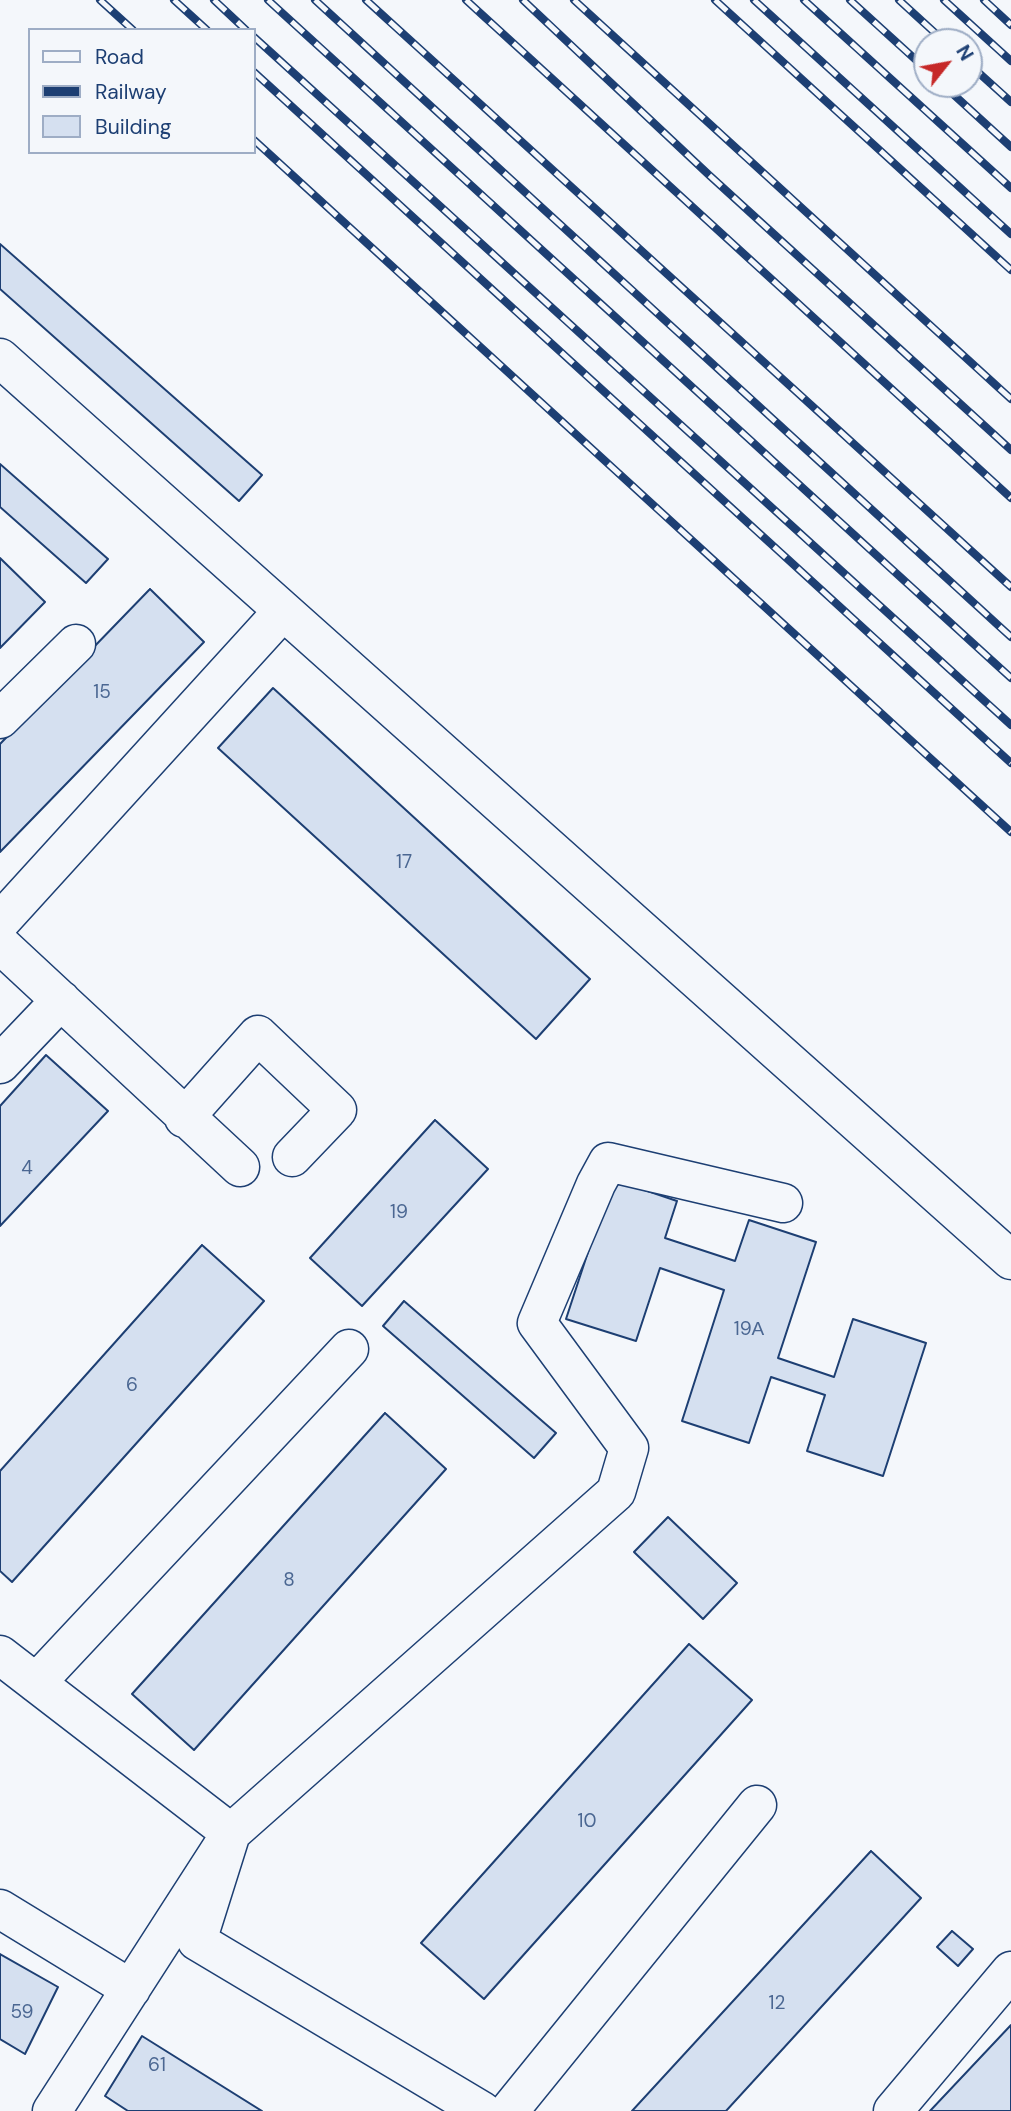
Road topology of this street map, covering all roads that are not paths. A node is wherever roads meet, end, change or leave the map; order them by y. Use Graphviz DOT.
graph roads {
  1 [pos="0,358"];
  2 [pos="283,611"];
  3 [pos="76,643"];
  4 [pos="0,719"];
  5 [pos="0,922"];
  6 [pos="0,944"];
  7 [pos="61,1000"];
  8 [pos="0,1065"];
  9 [pos="184,1118"];
  10 [pos="292,1157"];
  11 [pos="240,1167"];
  12 [pos="783,1203"];
  13 [pos="1011,1261"];
  14 [pos="348,1349"];
  15 [pos="0,1655"];
  16 [pos="36,1683"];
  17 [pos="757,1805"];
  18 [pos="231,1833"];
  19 [pos="0,1909"];
  20 [pos="1011,1970"];
  21 [pos="131,1989"];
  22 [pos="52,2111"];
  23 [pos="482,2111"];
  24 [pos="509,2111"];
  25 [pos="893,2111"];
  1 -- 2 [label="lane"];
  2 -- 5 [label="lane"];
  2 -- 13 [label="lane"];
  3 -- 4 [label="lane"];
  6 -- 7 [label="lane"];
  7 -- 8 [label="lane"];
  7 -- 9 [label="lane"];
  9 -- 10 [label="lane"];
  9 -- 11 [label="lane"];
  12 -- 18 [label="lane"];
  14 -- 16 [label="lane"];
  15 -- 16 [label="lane"];
  16 -- 18 [label="lane"];
  17 -- 24 [label="lane"];
  18 -- 21 [label="lane"];
  18 -- 23 [label="lane"];
  19 -- 21 [label="lane"];
  20 -- 25 [label="lane"];
  21 -- 22 [label="lane"];
}
